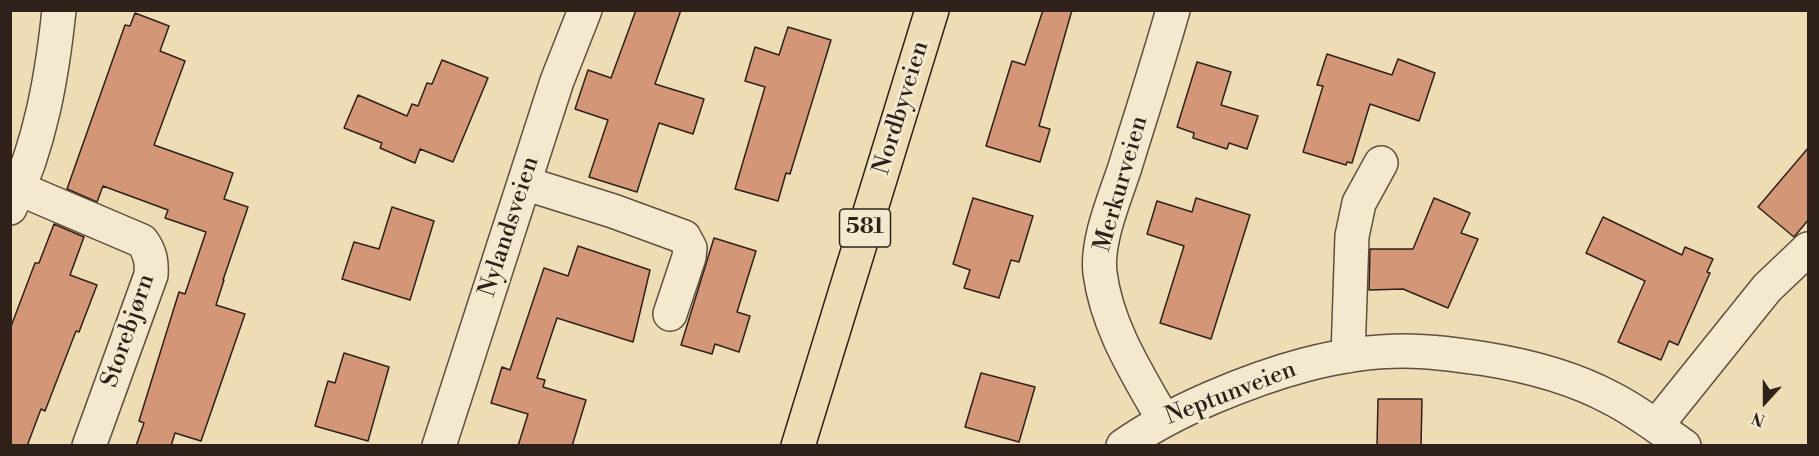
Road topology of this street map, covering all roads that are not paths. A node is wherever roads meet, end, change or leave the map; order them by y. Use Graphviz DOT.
graph roads {
  1 [pos="59,10"];
  2 [pos="585,10"];
  3 [pos="932,10"];
  4 [pos="1173,10"];
  5 [pos="1382,163"];
  6 [pos="524,183"];
  7 [pos="15,198"];
  8 [pos="1809,249"];
  9 [pos="670,314"];
  10 [pos="1348,356"];
  11 [pos="1164,419"];
  12 [pos="1656,426"];
  13 [pos="89,446"];
  14 [pos="439,446"];
  15 [pos="798,446"];
  16 [pos="1123,446"];
  17 [pos="1684,446"];
  1 -- 7 [label="street"];
  2 -- 6 [label="street, Nylandsveien"];
  3 -- 15 [label="main road, Nordbyveien / 581"];
  4 -- 11 [label="street, Merkurveien"];
  5 -- 10 [label="street"];
  6 -- 9 [label="street"];
  6 -- 14 [label="street, Nylandsveien"];
  7 -- 13 [label="street, Storebjørn"];
  8 -- 12 [label="street"];
  10 -- 11 [label="street, Neptunveien"];
  10 -- 12 [label="street, Neptunveien"];
  11 -- 16 [label="street, Neptunveien"];
  12 -- 17 [label="street, Neptunveien"];
}
